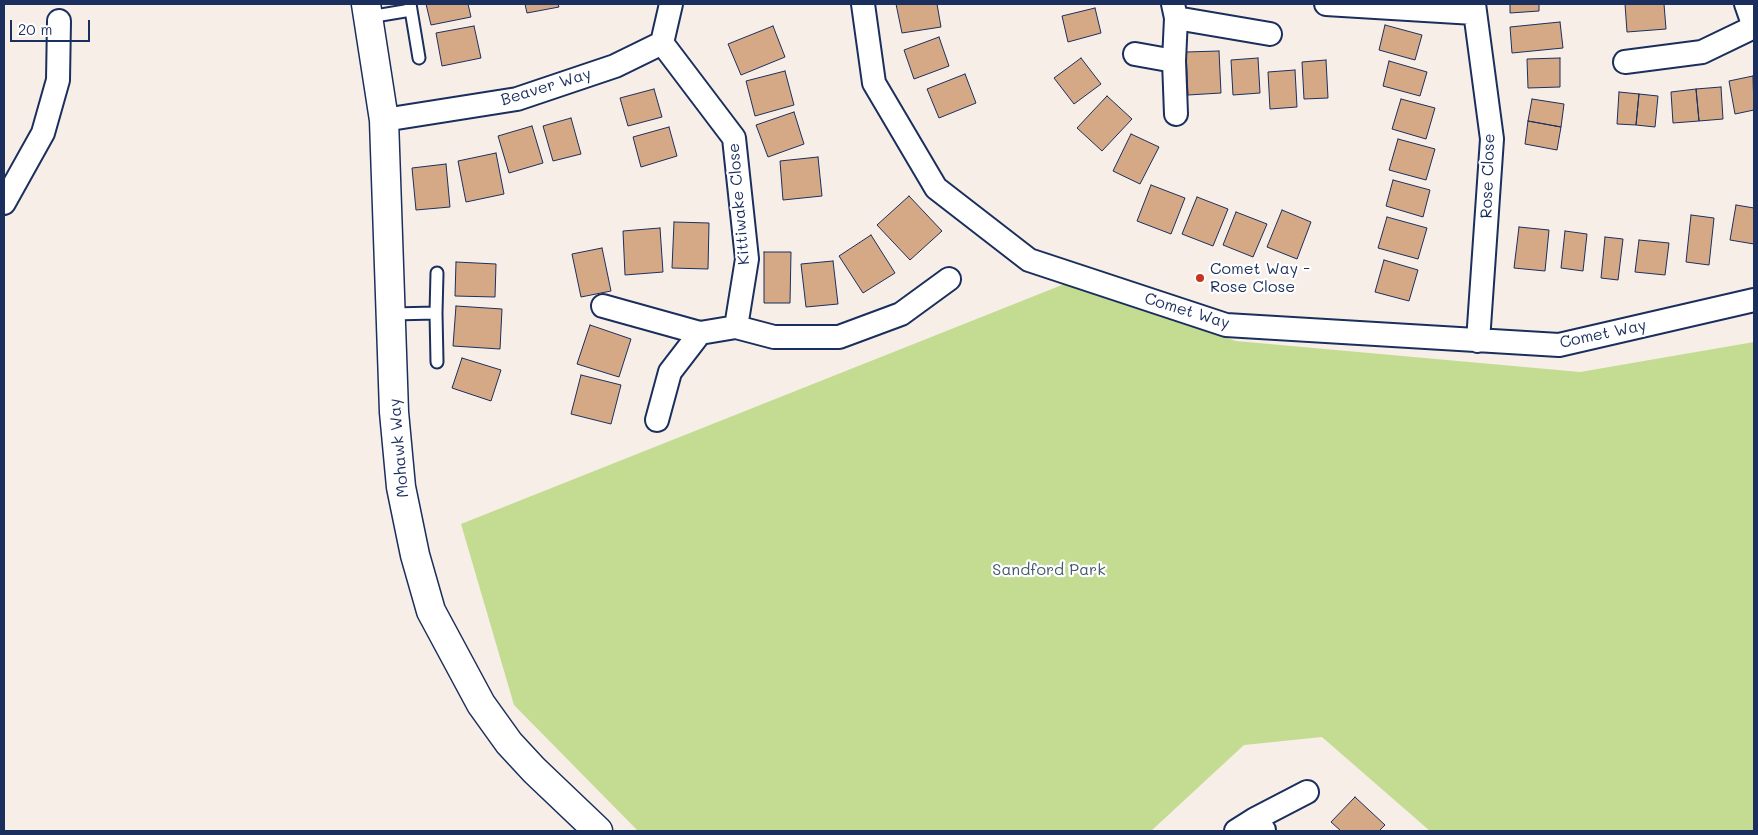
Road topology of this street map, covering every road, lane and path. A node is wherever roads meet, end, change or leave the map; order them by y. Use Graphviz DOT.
graph roads {
  1 [pos="671,4"];
  2 [pos="863,4"];
  3 [pos="1326,4"];
  4 [pos="1746,4"];
  5 [pos="410,7"];
  6 [pos="1474,8"];
  7 [pos="368,10"];
  8 [pos="1175,11"];
  9 [pos="59,21"];
  10 [pos="1754,27"];
  11 [pos="1270,34"];
  12 [pos="662,43"];
  13 [pos="1135,54"];
  14 [pos="419,58"];
  15 [pos="1174,61"];
  16 [pos="1625,62"];
  17 [pos="1176,114"];
  18 [pos="384,120"];
  19 [pos="4,203"];
  20 [pos="437,273"];
  21 [pos="949,279"];
  22 [pos="1754,300"];
  23 [pos="603,306"];
  24 [pos="436,313"];
  25 [pos="392,314"];
  26 [pos="736,327"];
  27 [pos="700,333"];
  28 [pos="1478,341"];
  29 [pos="437,362"];
  30 [pos="657,420"];
  31 [pos="1308,792"];
  32 [pos="1260,825"];
  33 [pos="598,831"];
  34 [pos="1236,831"];
  1 -- 12 [label="street"];
  2 -- 28 [label="street, Comet Way"];
  3 -- 6 [label="street, Rose Close"];
  4 -- 10 [label="street"];
  5 -- 7 [label="lane"];
  5 -- 14 [label="lane"];
  6 -- 28 [label="street, Rose Close"];
  7 -- 18 [label="street, Mohawk Way"];
  8 -- 11 [label="street"];
  8 -- 15 [label="street"];
  9 -- 19 [label="street"];
  10 -- 16 [label="street"];
  12 -- 18 [label="street, Beaver Way"];
  12 -- 26 [label="street, Kittiwake Close"];
  13 -- 15 [label="street"];
  15 -- 17 [label="street"];
  18 -- 25 [label="street, Mohawk Way"];
  20 -- 24 [label="lane"];
  21 -- 26 [label="street"];
  22 -- 28 [label="street, Comet Way"];
  23 -- 27 [label="street"];
  24 -- 25 [label="lane"];
  24 -- 29 [label="lane"];
  25 -- 33 [label="street, Mohawk Way"];
  26 -- 27 [label="street"];
  27 -- 30 [label="street"];
  31 -- 32 [label="street"];
  32 -- 34 [label="street"];
}
